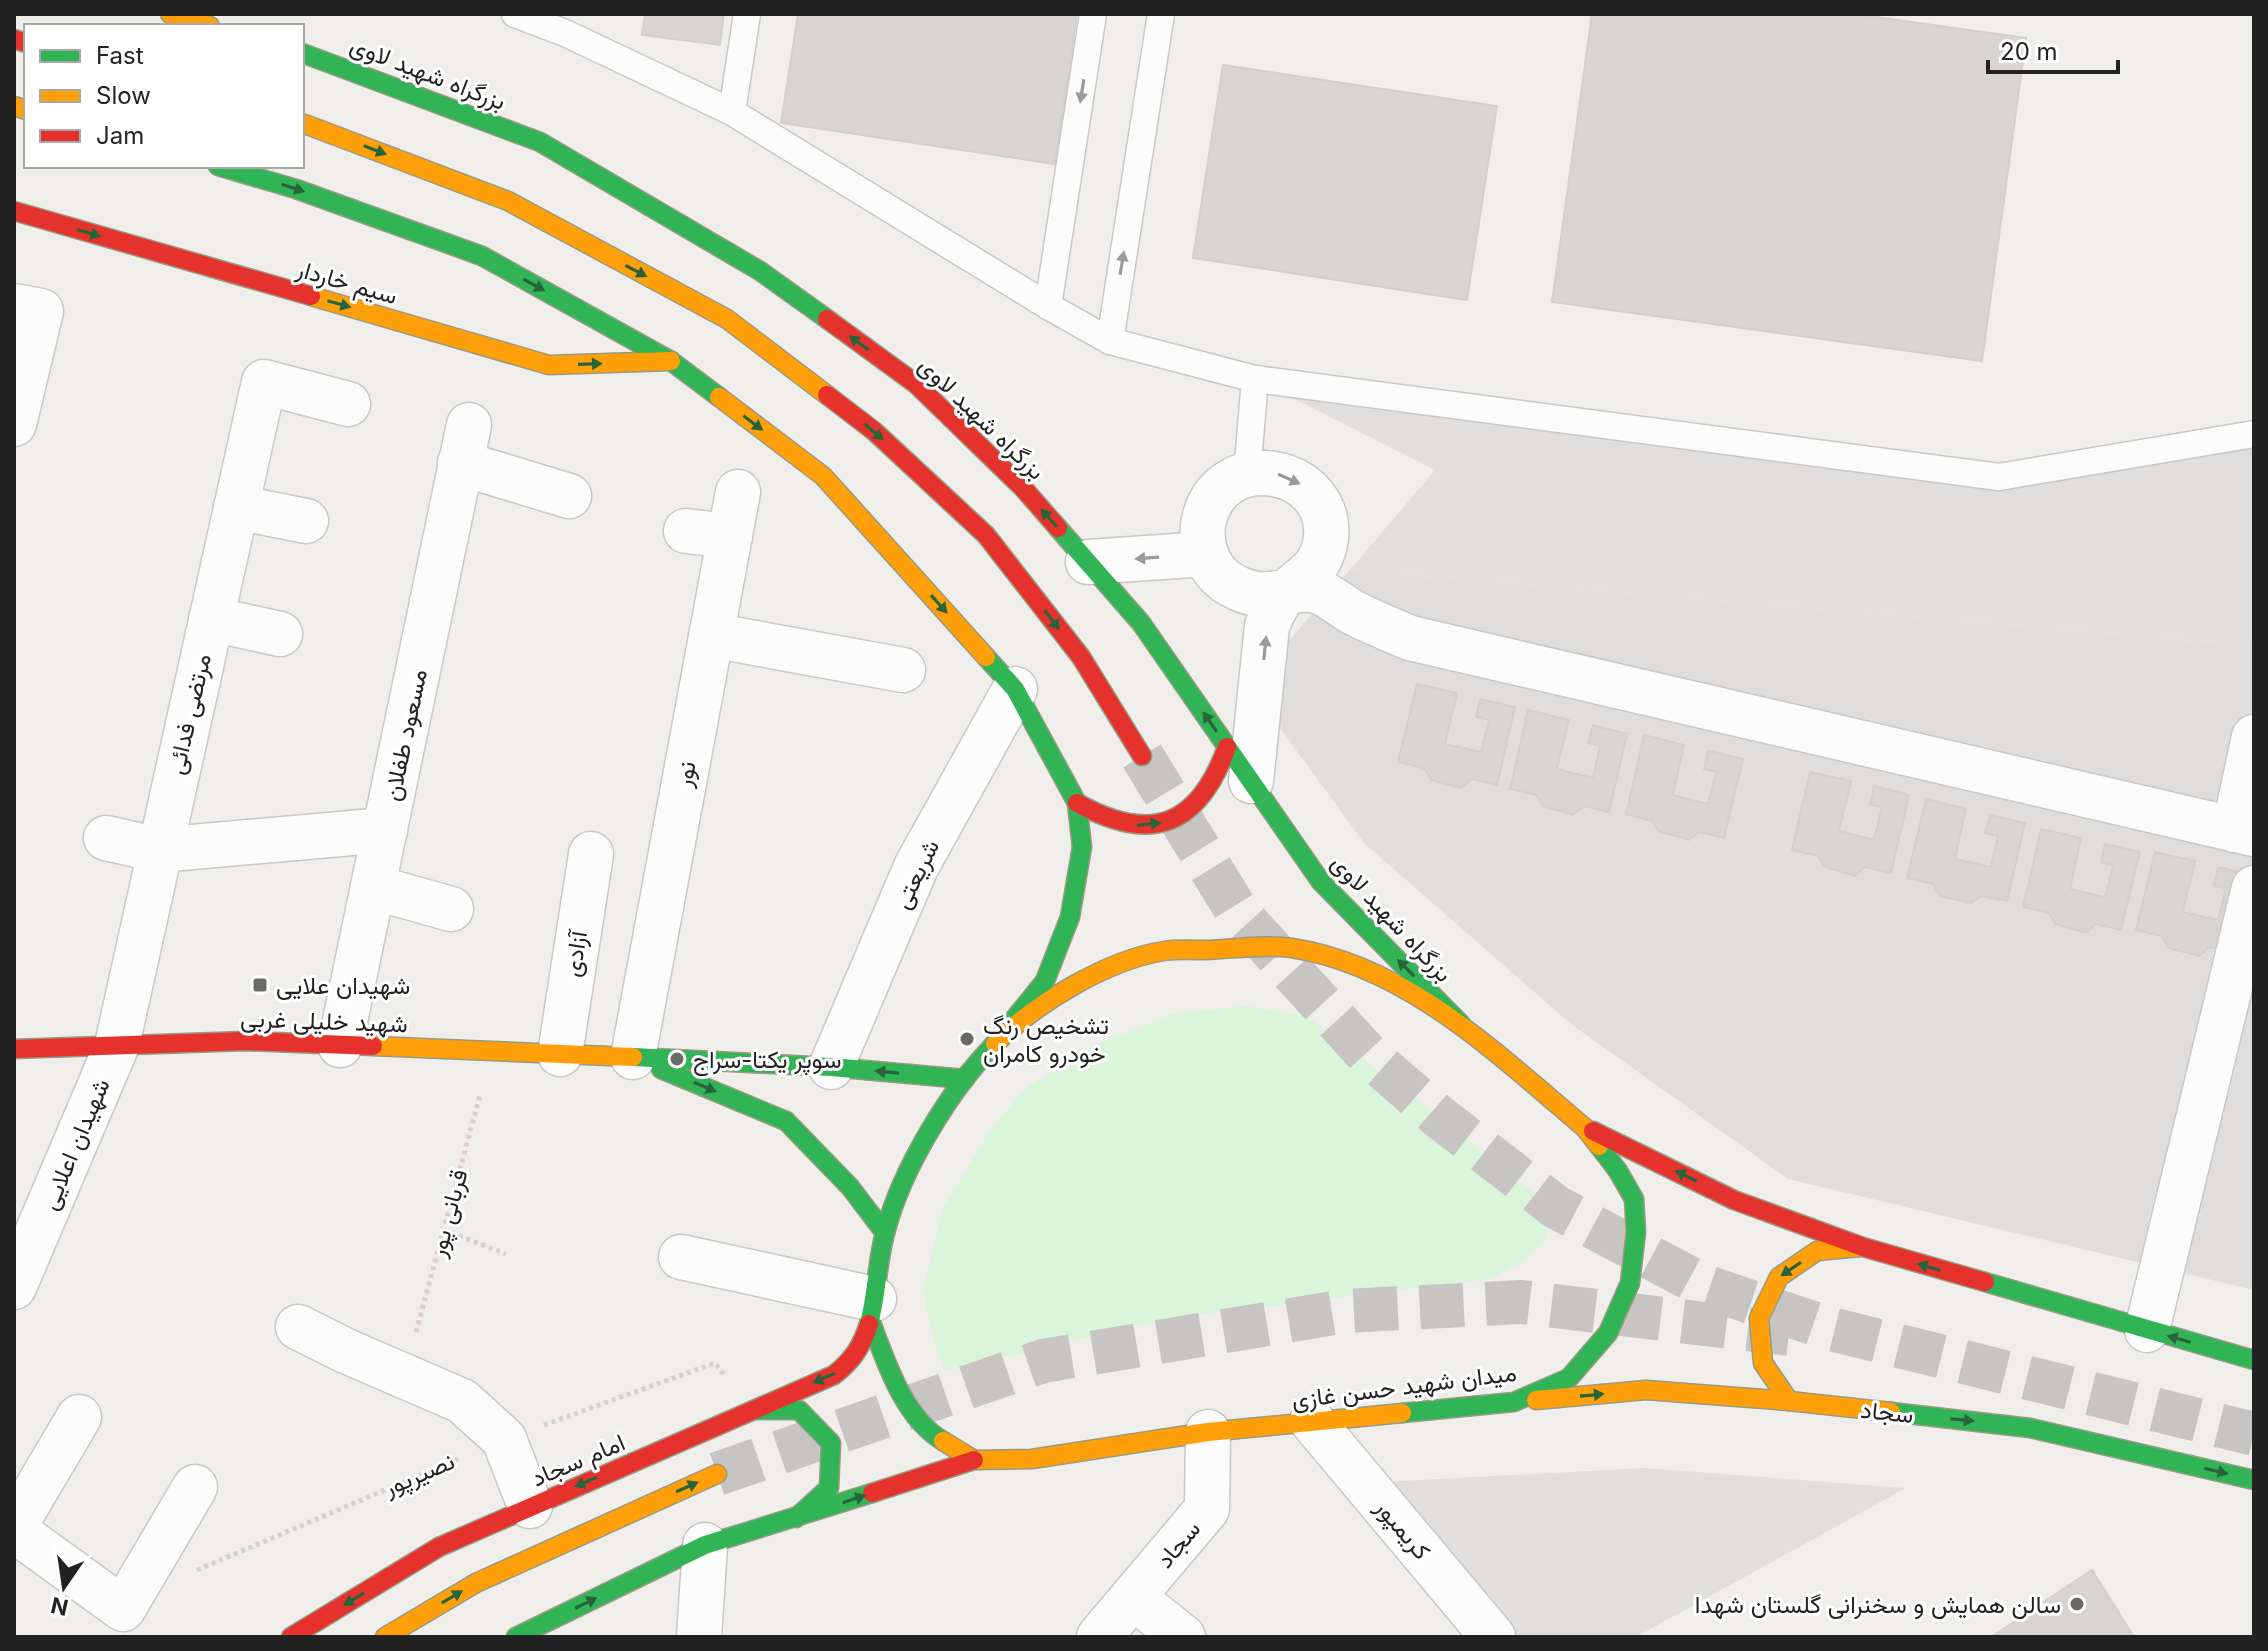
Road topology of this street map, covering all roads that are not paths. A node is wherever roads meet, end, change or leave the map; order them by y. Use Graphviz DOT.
graph roads {
  1 [pos="170,14"];
  2 [pos="515,14"];
  3 [pos="747,14"];
  4 [pos="1093,14"];
  5 [pos="1161,14"];
  6 [pos="203,24"];
  7 [pos="304,54"];
  8 [pos="732,112"];
  9 [pos="304,124"];
  10 [pos="225,168"];
  11 [pos="14,211"];
  12 [pos="14,306"];
  13 [pos="1048,306"];
  14 [pos="1110,341"];
  15 [pos="671,361"];
  16 [pos="1255,379"];
  17 [pos="348,404"];
  18 [pos="14,424"];
  19 [pos="2254,434"];
  20 [pos="1247,474"];
  21 [pos="738,492"];
  22 [pos="569,496"];
  23 [pos="236,507"];
  24 [pos="306,521"];
  25 [pos="686,531"];
  26 [pos="730,536"];
  27 [pos="1206,554"];
  28 [pos="1088,562"];
  29 [pos="1289,589"];
  30 [pos="211,619"];
  31 [pos="280,634"];
  32 [pos="711,635"];
  33 [pos="903,670"];
  34 [pos="1015,689"];
  35 [pos="2254,737"];
  36 [pos="1142,756"];
  37 [pos="1239,764"];
  38 [pos="1077,803"];
  39 [pos="385,830"];
  40 [pos="2244,832"];
  41 [pos="106,838"];
  42 [pos="159,850"];
  43 [pos="591,854"];
  44 [pos="373,887"];
  45 [pos="2254,888"];
  46 [pos="451,909"];
  47 [pos="1461,1024"];
  48 [pos="2237,1031"];
  49 [pos="117,1045"];
  50 [pos="340,1045"];
  51 [pos="991,1048"];
  52 [pos="14,1049"];
  53 [pos="560,1054"];
  54 [pos="633,1057"];
  55 [pos="831,1067"];
  56 [pos="965,1079"];
  57 [pos="1584,1127"];
  58 [pos="885,1233"];
  59 [pos="1863,1247"];
  60 [pos="681,1257"];
  61 [pos="14,1287"];
  62 [pos="872,1310"];
  63 [pos="298,1327"];
  64 [pos="2147,1330"];
  65 [pos="2254,1360"];
  66 [pos="1789,1401"];
  67 [pos="1514,1402"];
  68 [pos="754,1410"];
  69 [pos="79,1417"];
  70 [pos="1312,1421"];
  71 [pos="1208,1432"];
  72 [pos="974,1460"];
  73 [pos="717,1474"];
  74 [pos="2254,1480"];
  75 [pos="195,1487"];
  76 [pos="530,1506"];
  77 [pos="796,1518"];
  78 [pos="14,1528"];
  79 [pos="705,1545"];
  80 [pos="1133,1597"];
  81 [pos="291,1637"];
  82 [pos="385,1637"];
  83 [pos="516,1637"];
  84 [pos="699,1637"];
  85 [pos="1099,1637"];
  86 [pos="1183,1637"];
  87 [pos="1493,1637"];
  1 -- 6 [label="main road"];
  2 -- 8 [label="lane"];
  3 -- 8 [label="lane"];
  4 -- 13 [label="lane, one-way"];
  14 -- 5 [label="lane, one-way"];
  28 -- 7 [label="main road, بزرگراه شهید لاوی, one-way"];
  8 -- 13 [label="lane"];
  9 -- 36 [label="main road, one-way"];
  10 -- 15 [label="main road, one-way"];
  11 -- 15 [label="main road, سیم خاردار, one-way"];
  12 -- 18 [label="street"];
  13 -- 14 [label="lane"];
  14 -- 16 [label="lane"];
  15 -- 34 [label="main road, one-way"];
  16 -- 19 [label="lane"];
  16 -- 20 [label="lane"];
  17 -- 23 [label="street, مرتضی فدائی"];
  20 -- 27 [label="street"];
  20 -- 29 [label="street, one-way"];
  21 -- 26 [label="street, نور"];
  22 -- 39 [label="street, مسعود طفلان"];
  23 -- 24 [label="street"];
  23 -- 30 [label="street, مرتضی فدائی"];
  25 -- 26 [label="street"];
  26 -- 32 [label="street, نور"];
  27 -- 28 [label="street, one-way"];
  27 -- 29 [label="street"];
  37 -- 28 [label="main road, بزرگراه شهید لاوی, one-way"];
  37 -- 29 [label="street, one-way"];
  29 -- 40 [label="street"];
  30 -- 31 [label="street"];
  30 -- 42 [label="street, مرتضی فدائی"];
  32 -- 33 [label="street"];
  32 -- 54 [label="street, نور"];
  34 -- 38 [label="main road"];
  34 -- 55 [label="street, شریعتی"];
  35 -- 40 [label="street"];
  38 -- 37 [label="main road, one-way"];
  47 -- 37 [label="main road, بزرگراه شهید لاوی, one-way"];
  38 -- 51 [label="main road"];
  39 -- 42 [label="street"];
  39 -- 44 [label="street, مسعود طفلان"];
  41 -- 42 [label="street"];
  42 -- 49 [label="street, مرتضی فدائی"];
  43 -- 53 [label="street, آزادی"];
  44 -- 46 [label="street"];
  44 -- 50 [label="street, مسعود طفلان"];
  45 -- 48 [label="street"];
  47 -- 51 [label="main road, میدان شهید حسن غازی"];
  47 -- 57 [label="main road, میدان شهید حسن غازی"];
  48 -- 64 [label="street"];
  49 -- 50 [label="main road, شهید خلیلی غربی"];
  49 -- 52 [label="main road, شهید خلیلی غربی"];
  49 -- 61 [label="street, شهیدان اعلایی"];
  50 -- 53 [label="main road, شهید خلیلی غربی"];
  51 -- 56 [label="main road, میدان شهید حسن غازی"];
  53 -- 54 [label="main road, شهید خلیلی غربی"];
  54 -- 55 [label="main road, شهید خلیلی غربی"];
  54 -- 58 [label="main road, one-way"];
  56 -- 55 [label="main road, شهید خلیلی غربی, one-way"];
  56 -- 58 [label="main road, میدان شهید حسن غازی"];
  59 -- 57 [label="main road, one-way"];
  57 -- 67 [label="main road, میدان شهید حسن غازی"];
  58 -- 62 [label="main road, میدان شهید حسن غازی"];
  64 -- 59 [label="main road, one-way"];
  59 -- 66 [label="main road, one-way"];
  60 -- 62 [label="street"];
  62 -- 68 [label="main road, امام سجاد, one-way"];
  62 -- 72 [label="main road, میدان شهید حسن غازی"];
  63 -- 76 [label="street"];
  65 -- 64 [label="main road, one-way"];
  67 -- 66 [label="main road, سجاد, one-way"];
  66 -- 74 [label="main road, سجاد, one-way"];
  67 -- 70 [label="main road, میدان شهید حسن غازی"];
  68 -- 76 [label="main road, امام سجاد, one-way"];
  68 -- 77 [label="main road"];
  69 -- 78 [label="street"];
  70 -- 71 [label="main road, میدان شهید حسن غازی"];
  70 -- 87 [label="street, کریمپور"];
  71 -- 72 [label="main road, میدان شهید حسن غازی"];
  71 -- 80 [label="street, سجاد"];
  77 -- 72 [label="main road, one-way"];
  82 -- 73 [label="main road, one-way"];
  75 -- 78 [label="street"];
  76 -- 81 [label="main road, امام سجاد, one-way"];
  77 -- 79 [label="main road"];
  83 -- 79 [label="main road, one-way"];
  79 -- 84 [label="street"];
  80 -- 85 [label="street, سجاد"];
  80 -- 86 [label="street"];
}
